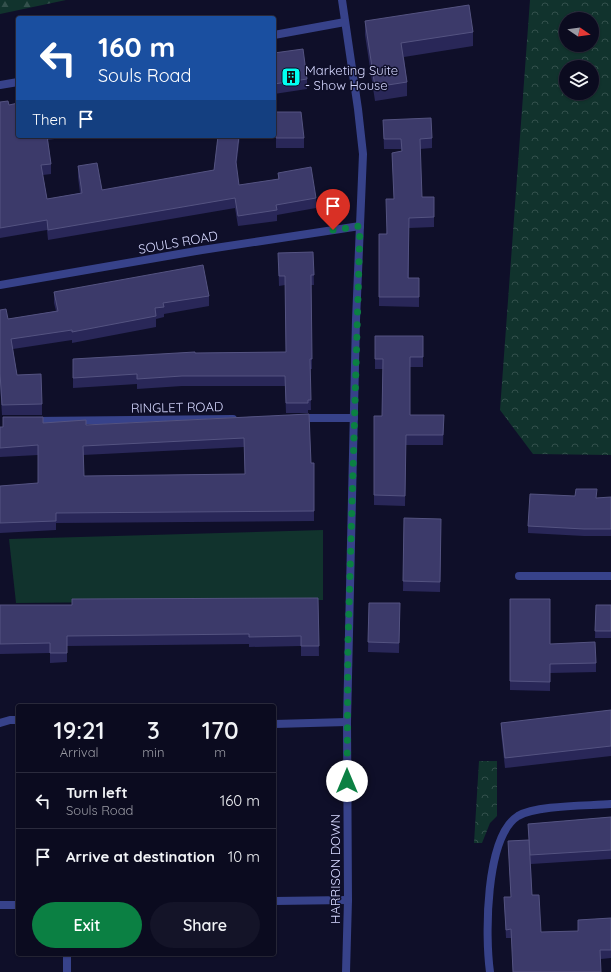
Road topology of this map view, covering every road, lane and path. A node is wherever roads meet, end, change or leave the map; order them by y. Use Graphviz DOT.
graph roads {
  1 [pos="342,0"];
  2 [pos="345,22"];
  3 [pos="276,35"];
  4 [pos="16,82"];
  5 [pos="0,85"];
  6 [pos="360,226"];
  7 [pos="0,285"];
  8 [pos="243,418"];
  9 [pos="287,418"];
  10 [pos="354,418"];
  11 [pos="24,421"];
  12 [pos="519,576"];
  13 [pos="611,576"];
  14 [pos="16,720"];
  15 [pos="347,722"];
  16 [pos="0,723"];
  17 [pos="276,724"];
  18 [pos="611,804"];
  19 [pos="348,900"];
  20 [pos="276,901"];
  21 [pos="0,905"];
  22 [pos="16,905"];
  23 [pos="67,956"];
  24 [pos="67,972"];
  25 [pos="346,972"];
  26 [pos="490,972"];
  1 -- 2 [label="street, HARRISON DOWN"];
  2 -- 3 [label="street"];
  2 -- 6 [label="street, HARRISON DOWN"];
  4 -- 5 [label="street"];
  6 -- 7 [label="street, SOULS ROAD"];
  6 -- 10 [label="street, HARRISON DOWN"];
  8 -- 11 [label="street, RINGLET ROAD"];
  9 -- 10 [label="street"];
  10 -- 15 [label="street, HARRISON DOWN"];
  12 -- 13 [label="street"];
  14 -- 16 [label="street"];
  15 -- 17 [label="street"];
  15 -- 19 [label="street, HARRISON DOWN"];
  18 -- 26 [label="street"];
  19 -- 20 [label="street"];
  19 -- 25 [label="street, HARRISON DOWN"];
  21 -- 22 [label="street"];
  23 -- 24 [label="street"];
}
